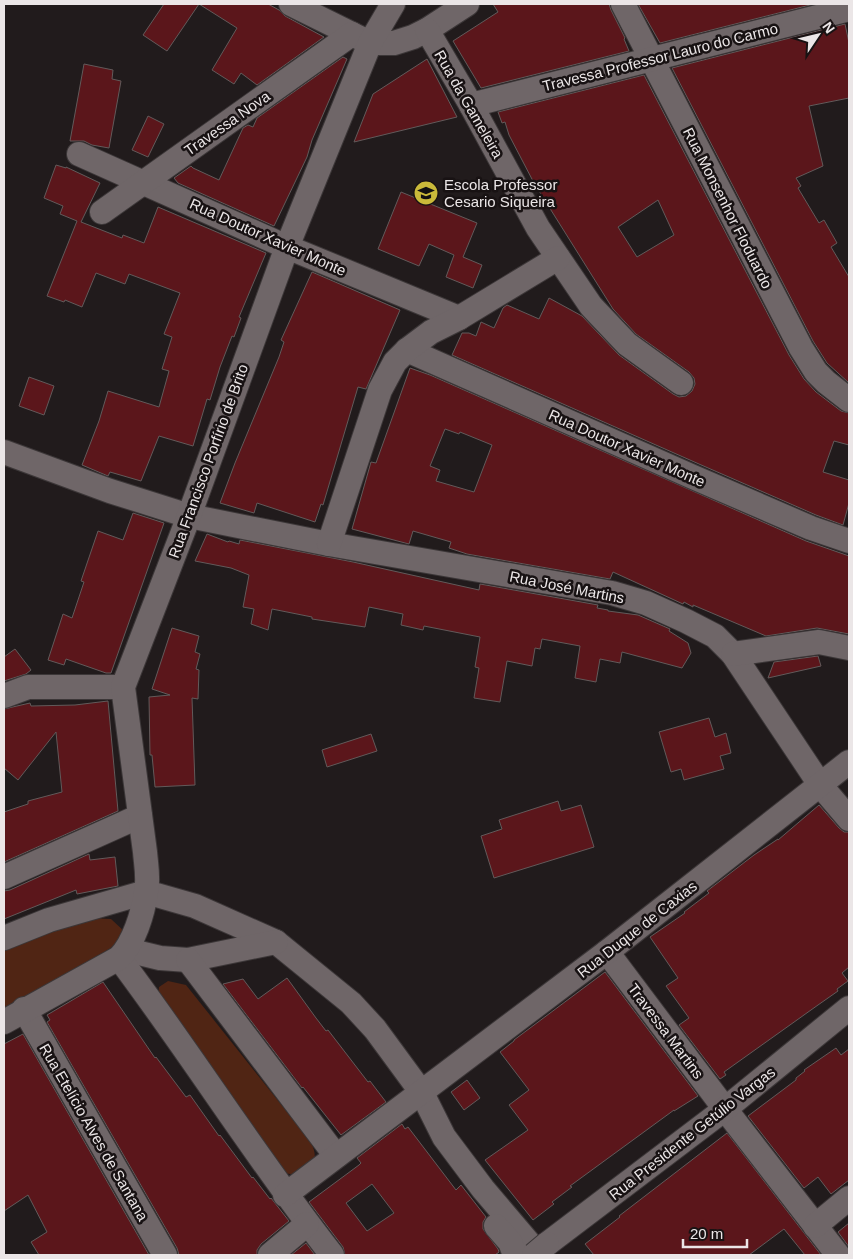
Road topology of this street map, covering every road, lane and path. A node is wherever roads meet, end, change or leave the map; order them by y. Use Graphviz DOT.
graph roads {
  1 [pos="291,4"];
  2 [pos="393,4"];
  3 [pos="467,4"];
  4 [pos="623,4"];
  5 [pos="849,9"];
  6 [pos="427,30"];
  7 [pos="361,39"];
  8 [pos="651,59"];
  9 [pos="471,105"];
  10 [pos="78,154"];
  11 [pos="143,182"];
  12 [pos="102,212"];
  13 [pos="287,247"];
  14 [pos="558,258"];
  15 [pos="459,318"];
  16 [pos="407,350"];
  17 [pos="681,383"];
  18 [pos="849,400"];
  19 [pos="4,452"];
  20 [pos="189,516"];
  21 [pos="849,541"];
  22 [pos="328,544"];
  23 [pos="849,648"];
  24 [pos="733,654"];
  25 [pos="123,687"];
  26 [pos="4,696"];
  27 [pos="849,762"];
  28 [pos="821,786"];
  29 [pos="140,816"];
  30 [pos="849,819"];
  31 [pos="4,877"];
  32 [pos="146,892"];
  33 [pos="4,938"];
  34 [pos="276,942"];
  35 [pos="607,952"];
  36 [pos="123,954"];
  37 [pos="188,960"];
  38 [pos="849,1008"];
  39 [pos="24,1009"];
  40 [pos="4,1022"];
  41 [pos="422,1093"];
  42 [pos="725,1109"];
  43 [pos="336,1156"];
  44 [pos="285,1195"];
  45 [pos="849,1198"];
  46 [pos="307,1224"];
  47 [pos="816,1226"];
  48 [pos="537,1252"];
  49 [pos="165,1255"];
  50 [pos="270,1255"];
  51 [pos="332,1255"];
  52 [pos="838,1255"];
  1 -- 7 [label="street"];
  2 -- 7 [label="street, Rua Francisco Porfírio de Brito"];
  3 -- 6 [label="street"];
  4 -- 8 [label="street, Rua Monsenhor Floduardo"];
  5 -- 8 [label="street, Travessa Professor Lauro do Carmo"];
  6 -- 7 [label="street"];
  6 -- 9 [label="street, Rua da Gameleira"];
  7 -- 11 [label="street, Travessa Nova"];
  7 -- 13 [label="street, Rua Francisco Porfírio de Brito"];
  8 -- 9 [label="street, Travessa Professor Lauro do Carmo"];
  8 -- 18 [label="street, Rua Monsenhor Floduardo"];
  9 -- 14 [label="street, Rua da Gameleira"];
  10 -- 11 [label="street, Rua Doutor Xavier Monte"];
  11 -- 12 [label="street, Travessa Nova"];
  11 -- 13 [label="street, Rua Doutor Xavier Monte"];
  13 -- 15 [label="street, Rua Doutor Xavier Monte"];
  13 -- 20 [label="street, Rua Francisco Porfírio de Brito"];
  14 -- 15 [label="street"];
  14 -- 17 [label="street, Rua da Gameleira"];
  15 -- 16 [label="street"];
  16 -- 21 [label="street, Rua Doutor Xavier Monte"];
  16 -- 22 [label="street"];
  19 -- 20 [label="street, Rua José Martins"];
  20 -- 22 [label="street, Rua José Martins"];
  20 -- 25 [label="street, Rua Francisco Porfírio de Brito"];
  22 -- 24 [label="street, Rua José Martins"];
  23 -- 24 [label="street"];
  24 -- 28 [label="street, Rua José Martins"];
  25 -- 26 [label="street"];
  25 -- 29 [label="street, Rua Francisco Porfírio de Brito"];
  27 -- 28 [label="street, Rua Duque de Caxias"];
  28 -- 30 [label="street, Rua José Martins"];
  28 -- 35 [label="street, Rua Duque de Caxias"];
  29 -- 31 [label="street"];
  29 -- 32 [label="street, Rua Francisco Porfírio de Brito"];
  32 -- 33 [label="street"];
  32 -- 34 [label="street"];
  32 -- 36 [label="street, Rua Francisco Porfírio de Brito"];
  34 -- 37 [label="street"];
  34 -- 41 [label="street"];
  35 -- 41 [label="street, Rua Duque de Caxias"];
  35 -- 42 [label="street, Travessa Martins"];
  36 -- 37 [label="street"];
  36 -- 39 [label="street"];
  36 -- 44 [label="street"];
  37 -- 43 [label="street"];
  38 -- 42 [label="street, Rua Presidente Getúlio Vargas"];
  39 -- 40 [label="street"];
  39 -- 49 [label="street, Rua Etelício Alves de Santana"];
  41 -- 43 [label="street, Rua Duque de Caxias"];
  41 -- 48 [label="street"];
  41 -- 48 [label="street"];
  42 -- 47 [label="street, Travessa Martins"];
  42 -- 48 [label="street, Rua Presidente Getúlio Vargas"];
  43 -- 44 [label="street, Rua Duque de Caxias"];
  44 -- 46 [label="street"];
  45 -- 47 [label="street"];
  46 -- 50 [label="street"];
  46 -- 51 [label="street"];
  47 -- 52 [label="street, Travessa Martins"];
}
